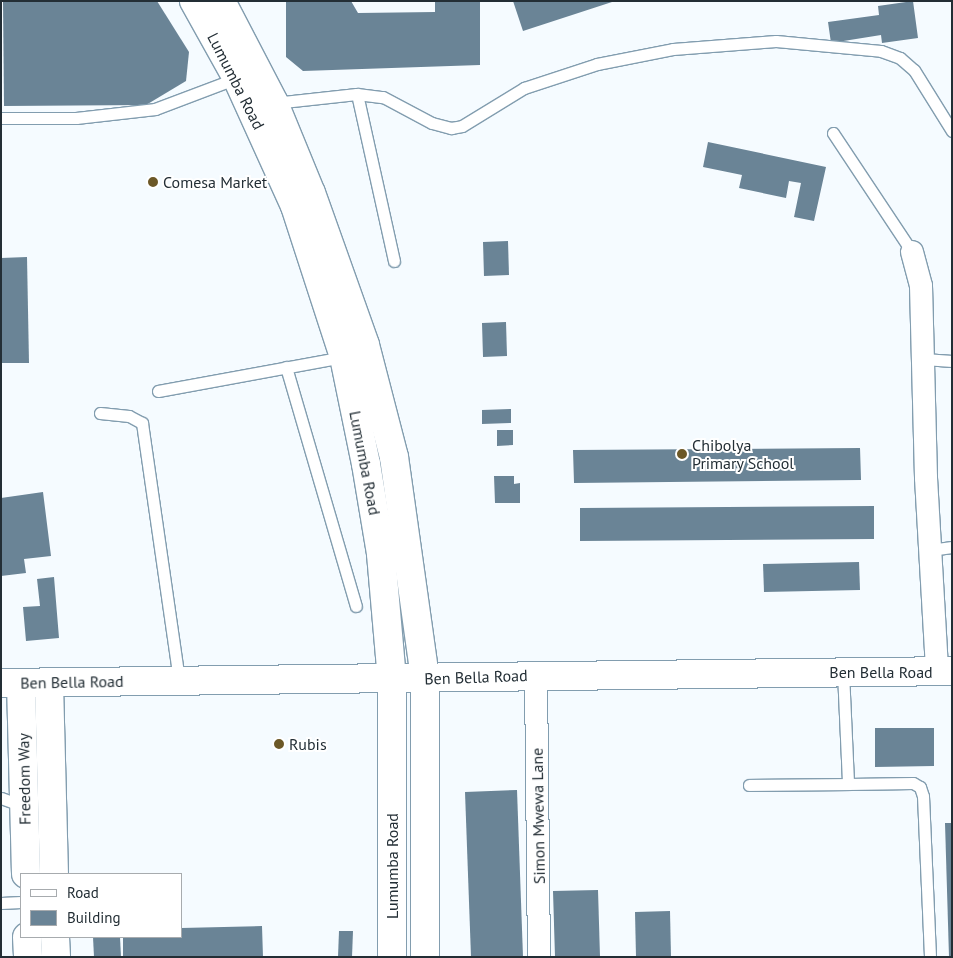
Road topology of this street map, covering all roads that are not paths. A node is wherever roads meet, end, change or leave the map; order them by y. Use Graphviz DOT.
graph roads {
  1 [pos="194,1"];
  2 [pos="221,1"];
  3 [pos="237,78"];
  4 [pos="357,94"];
  5 [pos="274,103"];
  6 [pos="1,118"];
  7 [pos="950,122"];
  8 [pos="833,133"];
  9 [pos="912,252"];
  10 [pos="394,261"];
  11 [pos="344,356"];
  12 [pos="924,359"];
  13 [pos="952,361"];
  14 [pos="286,368"];
  15 [pos="158,391"];
  16 [pos="100,413"];
  17 [pos="941,548"];
  18 [pos="356,606"];
  19 [pos="944,671"];
  20 [pos="843,672"];
  21 [pos="536,675"];
  22 [pos="425,678"];
  23 [pos="392,679"];
  24 [pos="179,680"];
  25 [pos="11,683"];
  26 [pos="49,684"];
  27 [pos="848,784"];
  28 [pos="749,785"];
  29 [pos="13,802"];
  30 [pos="26,873"];
  31 [pos="54,873"];
  32 [pos="20,902"];
  33 [pos="1,903"];
  34 [pos="27,938"];
  35 [pos="55,938"];
  36 [pos="28,957"];
  37 [pos="56,957"];
  38 [pos="392,957"];
  39 [pos="424,957"];
  40 [pos="539,957"];
  41 [pos="930,957"];
  1 -- 3 [label="main road, Lumumba Road"];
  2 -- 5 [label="main road, Lumumba Road"];
  3 -- 6 [label="lane"];
  3 -- 11 [label="main road, Lumumba Road"];
  4 -- 5 [label="lane"];
  4 -- 7 [label="lane"];
  4 -- 10 [label="lane"];
  5 -- 22 [label="main road, Lumumba Road"];
  8 -- 9 [label="lane"];
  9 -- 12 [label="street"];
  11 -- 14 [label="lane"];
  11 -- 23 [label="main road, Lumumba Road"];
  12 -- 13 [label="lane"];
  12 -- 17 [label="street"];
  14 -- 15 [label="lane"];
  14 -- 18 [label="lane"];
  16 -- 24 [label="lane"];
  17 -- 19 [label="street"];
  19 -- 20 [label="main road, Ben Bella Road"];
  20 -- 21 [label="main road, Ben Bella Road"];
  20 -- 27 [label="lane"];
  21 -- 22 [label="main road, Ben Bella Road"];
  21 -- 40 [label="street, Simon Mwewa Lane"];
  22 -- 23 [label="main road, Ben Bella Road"];
  22 -- 39 [label="main road, Lumumba Road"];
  23 -- 24 [label="main road, Ben Bella Road"];
  23 -- 38 [label="main road, Lumumba Road"];
  24 -- 26 [label="main road, Ben Bella Road"];
  25 -- 26 [label="main road, Ben Bella Road"];
  25 -- 29 [label="main road, Freedom Way"];
  26 -- 31 [label="main road, Freedom Way"];
  27 -- 28 [label="lane"];
  27 -- 41 [label="lane"];
  29 -- 30 [label="main road, Freedom Way"];
  32 -- 33 [label="lane"];
  34 -- 36 [label="main road"];
  35 -- 37 [label="main road"];
}
